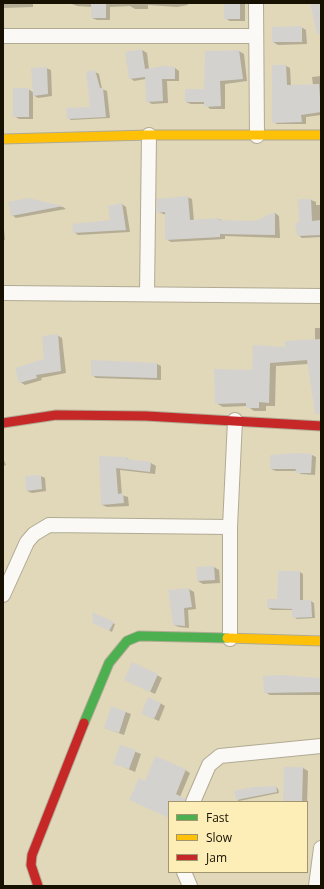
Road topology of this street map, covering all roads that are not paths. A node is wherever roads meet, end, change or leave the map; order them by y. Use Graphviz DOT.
graph roads {
  1 [pos="256,3"];
  2 [pos="3,36"];
  3 [pos="256,36"];
  4 [pos="321,135"];
  5 [pos="149,136"];
  6 [pos="257,136"];
  7 [pos="3,139"];
  8 [pos="3,293"];
  9 [pos="147,294"];
  10 [pos="321,296"];
  11 [pos="235,420"];
  12 [pos="3,423"];
  13 [pos="321,426"];
  14 [pos="230,527"];
  15 [pos="3,595"];
  16 [pos="230,639"];
  17 [pos="321,641"];
  18 [pos="321,746"];
  19 [pos="193,801"];
  20 [pos="321,848"];
  21 [pos="184,873"];
  22 [pos="38,886"];
  23 [pos="190,886"];
  24 [pos="316,886"];
  1 -- 3 [label="street"];
  2 -- 3 [label="street"];
  3 -- 6 [label="street"];
  4 -- 6 [label="street"];
  5 -- 6 [label="street"];
  5 -- 7 [label="street"];
  5 -- 9 [label="street"];
  8 -- 9 [label="street"];
  9 -- 10 [label="street"];
  11 -- 12 [label="street"];
  11 -- 13 [label="street"];
  11 -- 14 [label="street"];
  14 -- 15 [label="street"];
  14 -- 16 [label="street"];
  16 -- 17 [label="street"];
  16 -- 22 [label="street"];
  18 -- 19 [label="street"];
  20 -- 24 [label="street"];
  21 -- 23 [label="street"];
}
